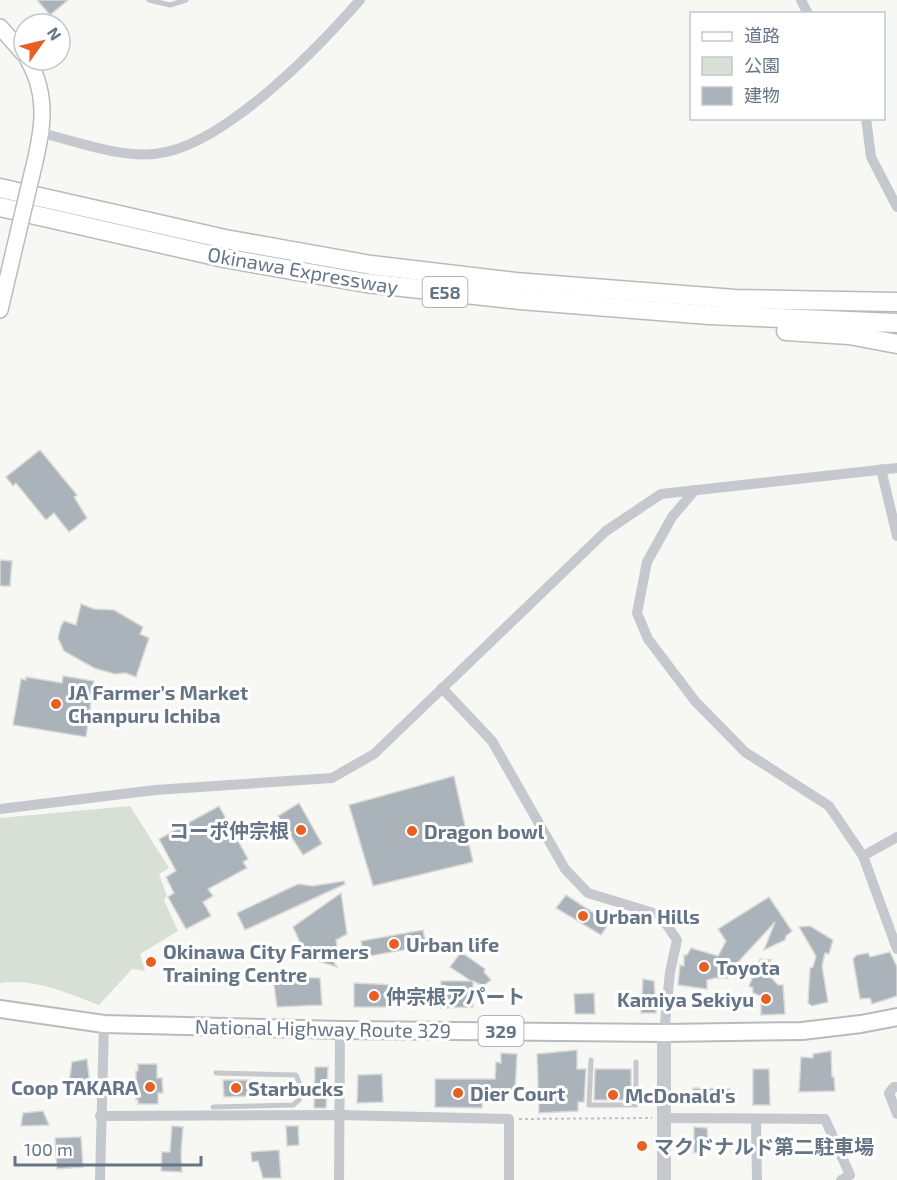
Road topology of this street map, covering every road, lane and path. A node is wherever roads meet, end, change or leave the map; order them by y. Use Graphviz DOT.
graph roads {
  1 [pos="149,0"];
  2 [pos="186,0"];
  3 [pos="360,0"];
  4 [pos="0,27"];
  5 [pos="12,40"];
  6 [pos="32,72"];
  7 [pos="866,120"];
  8 [pos="42,133"];
  9 [pos="0,188"];
  10 [pos="0,207"];
  11 [pos="897,207"];
  12 [pos="897,302"];
  13 [pos="0,310"];
  14 [pos="709,315"];
  15 [pos="897,323"];
  16 [pos="897,344"];
  17 [pos="897,468"];
  18 [pos="881,470"];
  19 [pos="695,490"];
  20 [pos="897,536"];
  21 [pos="442,688"];
  22 [pos="0,809"];
  23 [pos="897,837"];
  24 [pos="863,856"];
  25 [pos="897,949"];
  26 [pos="0,1009"];
  27 [pos="897,1017"];
  28 [pos="104,1024"];
  29 [pos="340,1030"];
  30 [pos="664,1033"];
  31 [pos="591,1060"];
  32 [pos="636,1062"];
  33 [pos="216,1073"];
  34 [pos="897,1087"];
  35 [pos="213,1107"];
  36 [pos="897,1114"];
  37 [pos="340,1115"];
  38 [pos="100,1116"];
  39 [pos="664,1118"];
  40 [pos="509,1119"];
  41 [pos="756,1120"];
  42 [pos="100,1180"];
  43 [pos="339,1180"];
  44 [pos="509,1180"];
  45 [pos="664,1180"];
  46 [pos="757,1180"];
  47 [pos="842,1180"];
  1 -- 2 [label="lane"];
  3 -- 8 [label="street"];
  4 -- 5 [label="main road"];
  6 -- 8 [label="main road"];
  7 -- 11 [label="street"];
  8 -- 13 [label="main road, bridge"];
  9 -- 12 [label="highway, Okinawa Expressway / E58"];
  10 -- 14 [label="highway, Okinawa Expressway / E58"];
  14 -- 15 [label="highway, Okinawa Expressway / E58"];
  14 -- 16 [label="highway"];
  17 -- 18 [label="street"];
  18 -- 19 [label="street"];
  18 -- 20 [label="street"];
  19 -- 21 [label="street"];
  19 -- 24 [label="street"];
  21 -- 22 [label="street"];
  21 -- 30 [label="street"];
  23 -- 24 [label="street"];
  24 -- 25 [label="street"];
  26 -- 28 [label="highway, National Highway Route 329 / 329"];
  27 -- 30 [label="highway, National Highway Route 329 / 329"];
  28 -- 29 [label="highway, National Highway Route 329 / 329"];
  28 -- 38 [label="street"];
  29 -- 30 [label="highway, National Highway Route 329 / 329"];
  29 -- 37 [label="street"];
  30 -- 39 [label="street"];
  31 -- 32 [label="lane"];
  33 -- 35 [label="lane"];
  34 -- 36 [label="street"];
  37 -- 38 [label="street"];
  37 -- 40 [label="street"];
  37 -- 43 [label="street"];
  38 -- 42 [label="street"];
  39 -- 40 [label="path"];
  39 -- 41 [label="street"];
  39 -- 45 [label="street"];
  40 -- 44 [label="street"];
  41 -- 46 [label="street"];
  41 -- 47 [label="street"];
}
